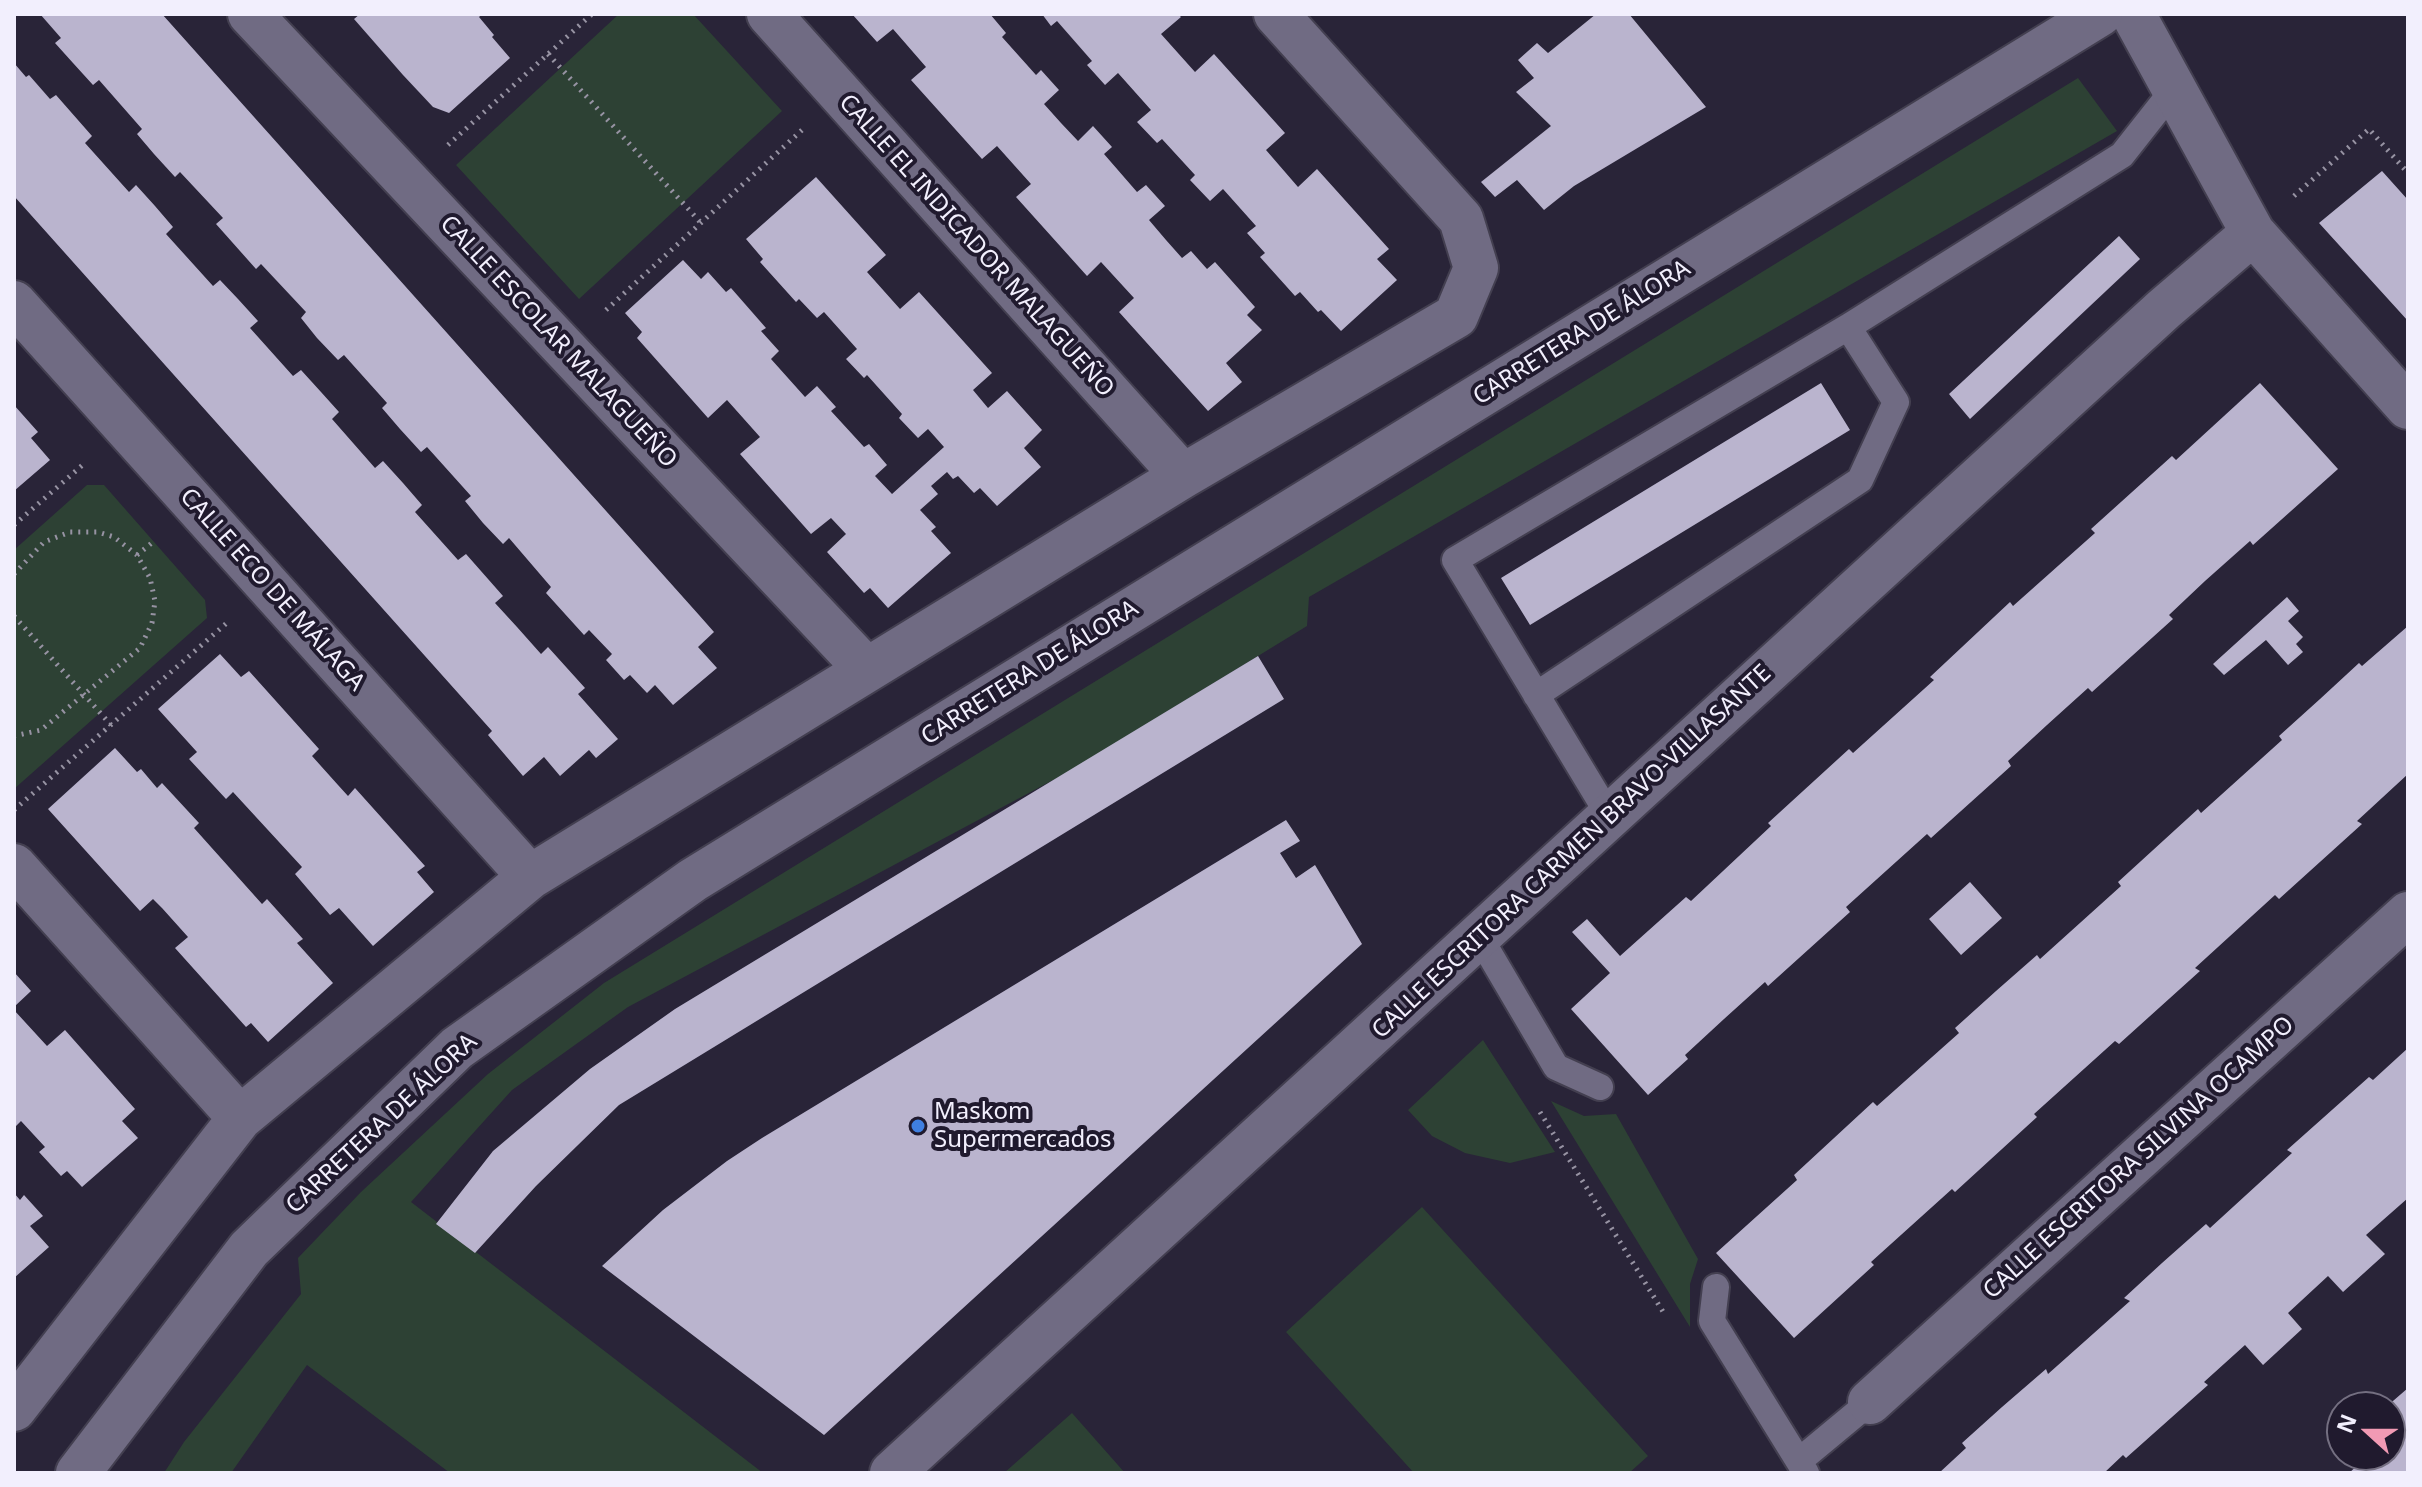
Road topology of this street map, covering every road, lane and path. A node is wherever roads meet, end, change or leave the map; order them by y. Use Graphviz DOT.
graph roads {
  1 [pos="250,14"];
  2 [pos="592,14"];
  3 [pos="769,14"];
  4 [pos="1276,14"];
  5 [pos="2100,14"];
  6 [pos="2133,14"];
  7 [pos="548,54"];
  8 [pos="2174,89"];
  9 [pos="811,121"];
  10 [pos="2408,173"];
  11 [pos="408,181"];
  12 [pos="701,223"];
  13 [pos="2253,233"];
  14 [pos="14,303"];
  15 [pos="1848,327"];
  16 [pos="564,348"];
  17 [pos="2408,407"];
  18 [pos="126,427"];
  19 [pos="1183,476"];
  20 [pos="14,525"];
  21 [pos="14,574"];
  22 [pos="269,586"];
  23 [pos="14,616"];
  24 [pos="867,670"];
  25 [pos="83,695"];
  26 [pos="1536,695"];
  27 [pos="111,725"];
  28 [pos="14,736"];
  29 [pos="14,810"];
  30 [pos="1610,817"];
  31 [pos="14,866"];
  32 [pos="530,877"];
  33 [pos="2408,914"];
  34 [pos="1479,936"];
  35 [pos="1600,1087"];
  36 [pos="1533,1100"];
  37 [pos="240,1118"];
  38 [pos="1716,1287"];
  39 [pos="1671,1326"];
  40 [pos="1870,1402"];
  41 [pos="14,1407"];
  42 [pos="1803,1467"];
  43 [pos="78,1473"];
  44 [pos="892,1473"];
  1 -- 11 [label="street, CALLE ESCOLAR MALAGUEÑO"];
  2 -- 7 [label="path"];
  3 -- 19 [label="street, CALLE EL INDICADOR MALAGUEÑO"];
  4 -- 19 [label="street"];
  5 -- 43 [label="street, CARRETERA DE ÁLORA"];
  6 -- 8 [label="street"];
  7 -- 11 [label="path"];
  7 -- 12 [label="path"];
  8 -- 13 [label="street"];
  8 -- 15 [label="lane"];
  9 -- 12 [label="path"];
  10 -- 13 [label="path"];
  11 -- 16 [label="street, CALLE ESCOLAR MALAGUEÑO"];
  12 -- 16 [label="path"];
  13 -- 17 [label="street"];
  13 -- 30 [label="street, CALLE ESCRITORA CARMEN BRAVO-VILLASANTE"];
  14 -- 18 [label="street, CALLE ECO DE MÁLAGA"];
  15 -- 26 [label="lane"];
  15 -- 26 [label="lane"];
  16 -- 24 [label="street, CALLE ESCOLAR MALAGUEÑO"];
  18 -- 20 [label="path"];
  18 -- 22 [label="street, CALLE ECO DE MÁLAGA"];
  19 -- 24 [label="street"];
  21 -- 25 [label="path"];
  22 -- 27 [label="path"];
  22 -- 32 [label="street, CALLE ECO DE MÁLAGA"];
  23 -- 25 [label="path"];
  24 -- 32 [label="street"];
  25 -- 27 [label="path"];
  25 -- 28 [label="path"];
  26 -- 30 [label="lane"];
  27 -- 29 [label="path"];
  30 -- 34 [label="street, CALLE ESCRITORA CARMEN BRAVO-VILLASANTE"];
  31 -- 37 [label="street"];
  32 -- 37 [label="street"];
  33 -- 40 [label="street, CALLE ESCRITORA SILVINA OCAMPO"];
  34 -- 35 [label="lane"];
  34 -- 44 [label="street, CALLE ESCRITORA CARMEN BRAVO-VILLASANTE"];
  36 -- 39 [label="path"];
  37 -- 41 [label="street"];
  38 -- 42 [label="lane"];
  40 -- 42 [label="lane"];
}
